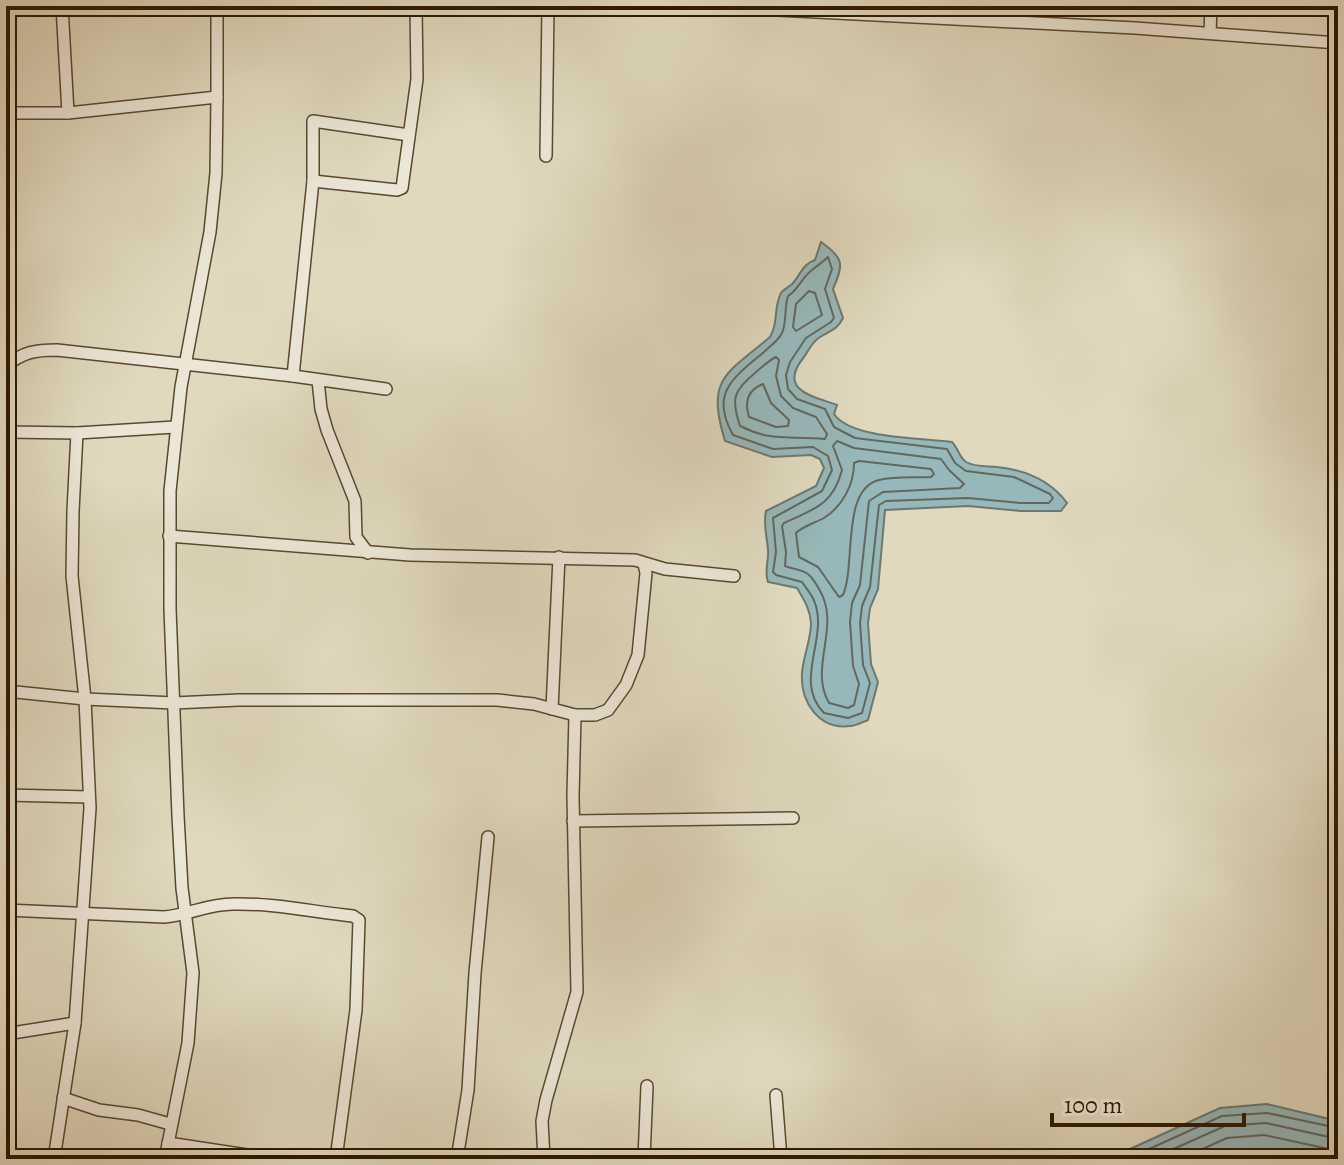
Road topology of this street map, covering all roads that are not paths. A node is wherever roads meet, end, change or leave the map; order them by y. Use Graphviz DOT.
graph roads {
  1 [pos="62,6"];
  2 [pos="217,6"];
  3 [pos="416,6"];
  4 [pos="581,6"];
  5 [pos="697,6"];
  6 [pos="1211,6"];
  7 [pos="548,8"];
  8 [pos="1210,33"];
  9 [pos="1338,43"];
  10 [pos="217,97"];
  11 [pos="6,113"];
  12 [pos="68,113"];
  13 [pos="409,135"];
  14 [pos="546,156"];
  15 [pos="313,181"];
  16 [pos="6,366"];
  17 [pos="185,366"];
  18 [pos="293,376"];
  19 [pos="318,380"];
  20 [pos="386,389"];
  21 [pos="175,427"];
  22 [pos="6,432"];
  23 [pos="77,433"];
  24 [pos="169,536"];
  25 [pos="368,553"];
  26 [pos="559,557"];
  27 [pos="644,564"];
  28 [pos="734,576"];
  29 [pos="6,691"];
  30 [pos="85,699"];
  31 [pos="174,703"];
  32 [pos="552,709"];
  33 [pos="575,715"];
  34 [pos="6,795"];
  35 [pos="89,797"];
  36 [pos="793,818"];
  37 [pos="573,821"];
  38 [pos="488,837"];
  39 [pos="6,910"];
  40 [pos="84,911"];
  41 [pos="186,915"];
  42 [pos="75,1023"];
  43 [pos="6,1034"];
  44 [pos="647,1086"];
  45 [pos="776,1095"];
  46 [pos="63,1098"];
  47 [pos="170,1124"];
  48 [pos="168,1143"];
  49 [pos="54,1159"];
  50 [pos="165,1159"];
  51 [pos="274,1159"];
  52 [pos="336,1159"];
  53 [pos="457,1159"];
  54 [pos="544,1159"];
  55 [pos="644,1159"];
  56 [pos="781,1159"];
  1 -- 12 [label="street"];
  2 -- 10 [label="street"];
  3 -- 13 [label="street"];
  4 -- 7 [label="street"];
  5 -- 8 [label="street"];
  6 -- 8 [label="street"];
  7 -- 14 [label="street"];
  8 -- 9 [label="street"];
  10 -- 12 [label="street"];
  10 -- 17 [label="street"];
  11 -- 12 [label="street"];
  13 -- 15 [label="street"];
  13 -- 15 [label="street"];
  15 -- 18 [label="street"];
  16 -- 17 [label="street"];
  17 -- 18 [label="street"];
  17 -- 21 [label="street"];
  18 -- 19 [label="street"];
  19 -- 20 [label="street"];
  19 -- 25 [label="street"];
  21 -- 23 [label="street"];
  21 -- 24 [label="street"];
  22 -- 23 [label="street"];
  23 -- 30 [label="street"];
  24 -- 25 [label="street"];
  24 -- 31 [label="street"];
  25 -- 26 [label="street"];
  26 -- 27 [label="street"];
  26 -- 32 [label="street"];
  27 -- 28 [label="street"];
  27 -- 33 [label="street"];
  29 -- 30 [label="street"];
  30 -- 31 [label="street"];
  30 -- 35 [label="street"];
  31 -- 32 [label="street"];
  31 -- 41 [label="street"];
  32 -- 33 [label="street"];
  33 -- 37 [label="street"];
  34 -- 35 [label="street"];
  35 -- 40 [label="street"];
  36 -- 37 [label="street"];
  37 -- 54 [label="street"];
  38 -- 53 [label="street"];
  39 -- 40 [label="street"];
  40 -- 41 [label="street"];
  40 -- 42 [label="street"];
  41 -- 47 [label="street"];
  41 -- 52 [label="street"];
  42 -- 43 [label="street"];
  42 -- 46 [label="street"];
  44 -- 55 [label="street"];
  45 -- 56 [label="street"];
  46 -- 47 [label="street"];
  46 -- 49 [label="street"];
  47 -- 48 [label="street"];
  48 -- 50 [label="street"];
  48 -- 51 [label="street"];
}
